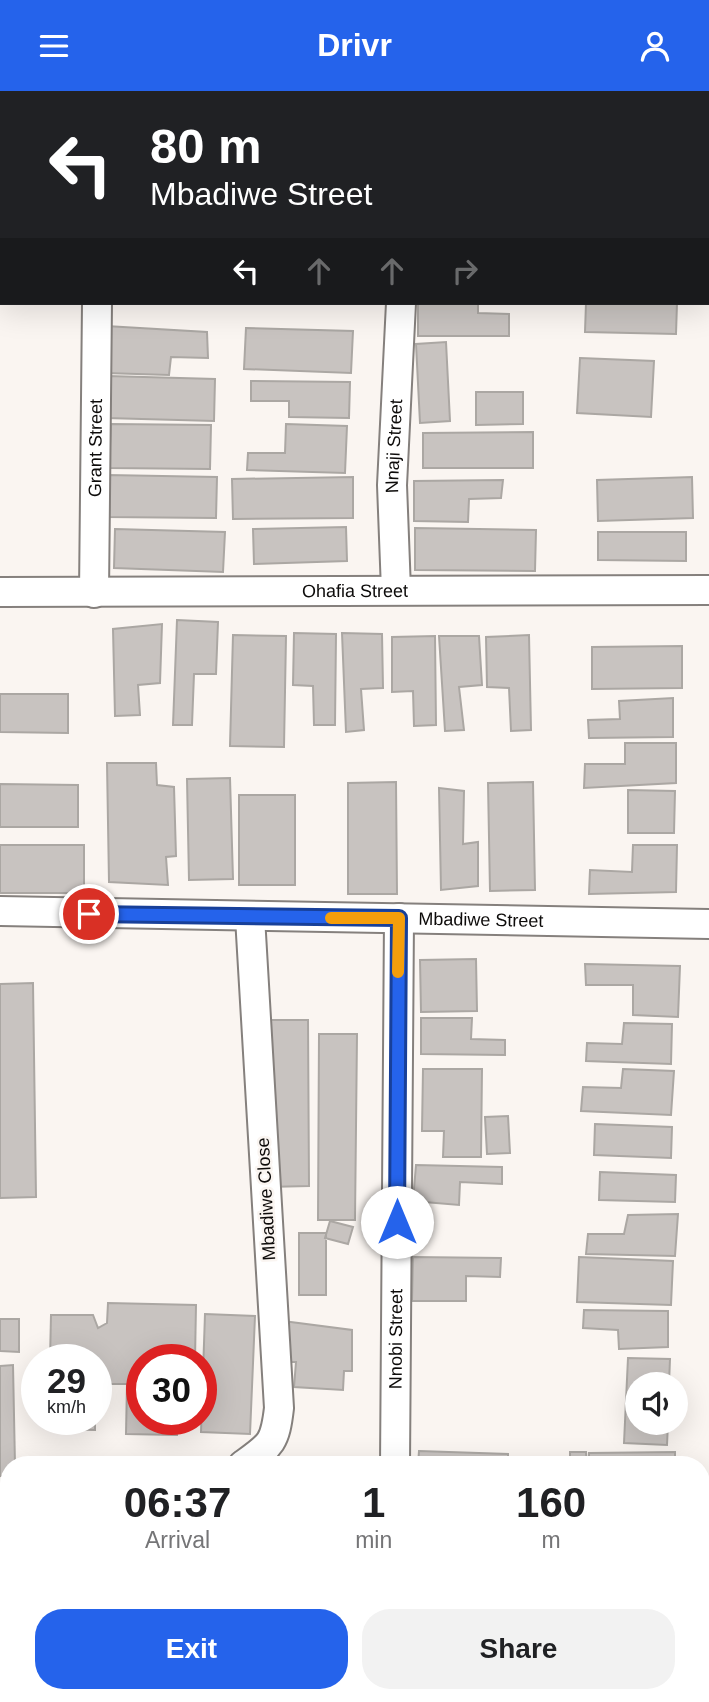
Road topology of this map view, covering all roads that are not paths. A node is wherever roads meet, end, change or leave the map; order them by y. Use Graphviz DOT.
graph roads {
  1 [pos="97,305"];
  2 [pos="401,305"];
  3 [pos="396,590"];
  4 [pos="709,590"];
  5 [pos="0,592"];
  6 [pos="94,593"];
  7 [pos="0,911"];
  8 [pos="250,918"];
  9 [pos="399,918"];
  10 [pos="709,924"];
  11 [pos="256,1456"];
  12 [pos="395,1456"];
  1 -- 6 [label="street, Grant Street"];
  2 -- 3 [label="street, Nnaji Street"];
  3 -- 4 [label="street, Ohafia Street"];
  3 -- 6 [label="street, Ohafia Street"];
  5 -- 6 [label="street, Ohafia Street"];
  7 -- 8 [label="street, Mbadiwe Street"];
  8 -- 9 [label="street, Mbadiwe Street"];
  8 -- 11 [label="street, Mbadiwe Close"];
  9 -- 10 [label="street, Mbadiwe Street"];
  9 -- 12 [label="street, Nnobi Street"];
}
